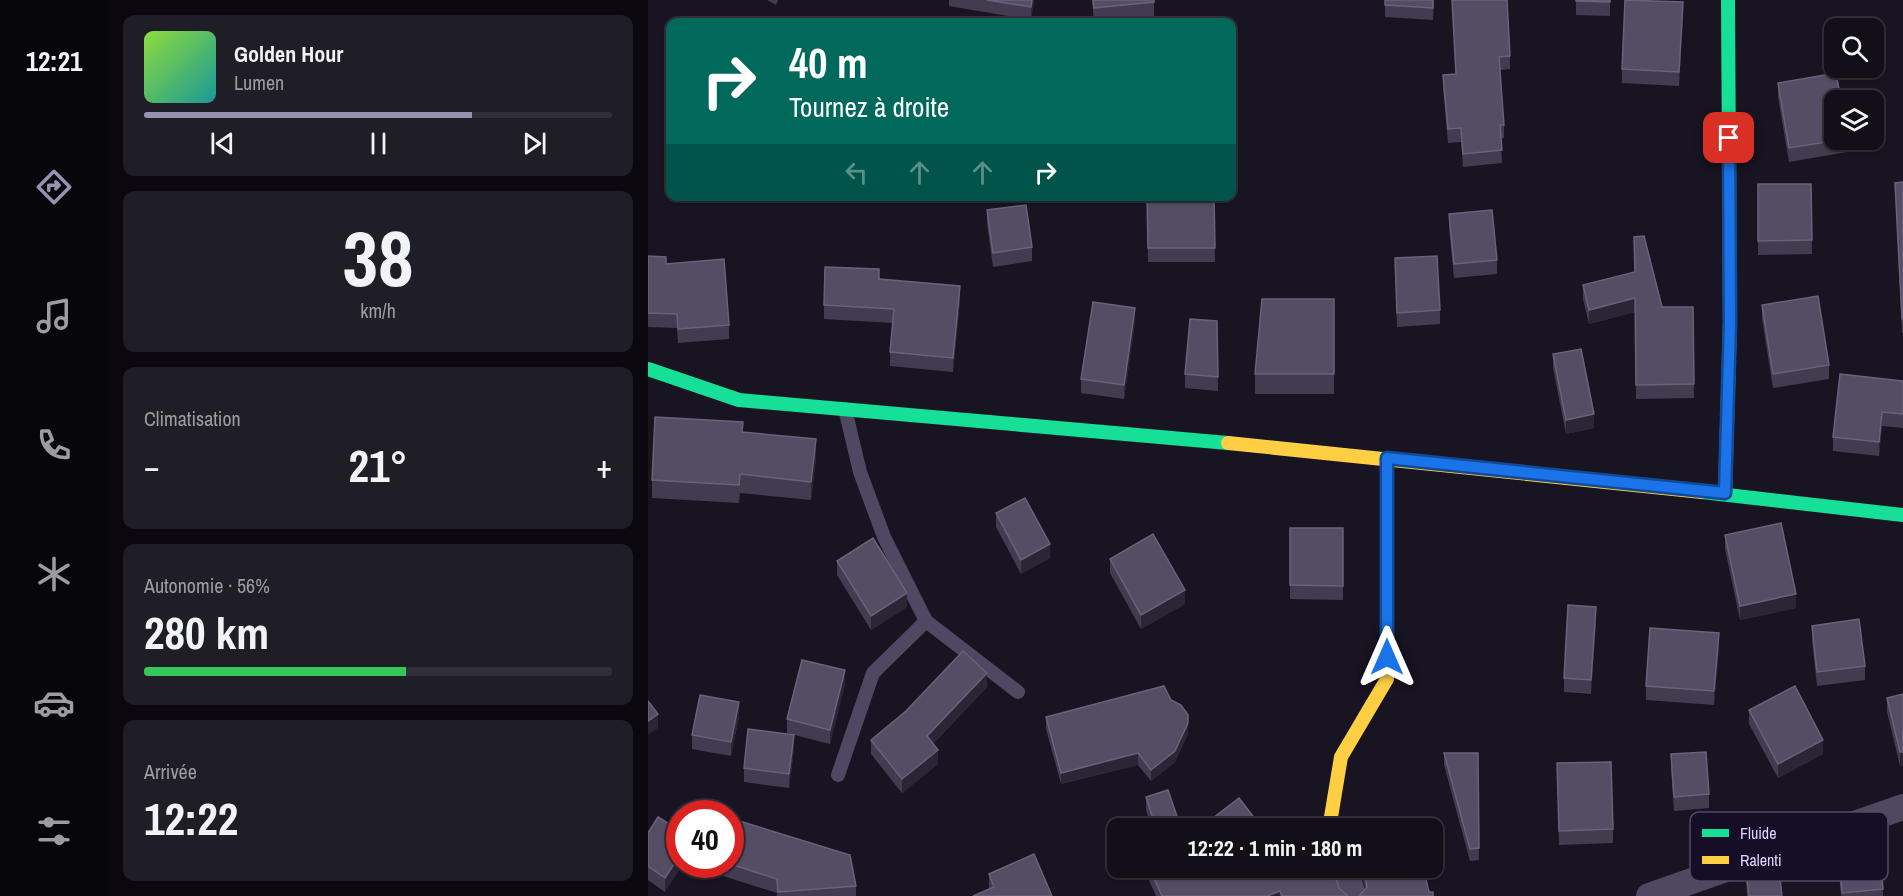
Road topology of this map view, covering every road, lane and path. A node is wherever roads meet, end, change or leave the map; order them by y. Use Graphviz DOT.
graph roads {
  1 [pos="1728,0"];
  2 [pos="648,369"];
  3 [pos="845,409"];
  4 [pos="1387,458"];
  5 [pos="1725,493"];
  6 [pos="1903,515"];
  7 [pos="926,621"];
  8 [pos="1018,692"];
  9 [pos="837,776"];
  10 [pos="1903,807"];
  11 [pos="1888,812"];
  12 [pos="1331,818"];
  13 [pos="1348,878"];
  14 [pos="1692,881"];
  15 [pos="1353,896"];
  16 [pos="1649,896"];
  1 -- 5 [label="street"];
  2 -- 3 [label="street"];
  3 -- 4 [label="street"];
  3 -- 7 [label="lane"];
  4 -- 5 [label="street"];
  4 -- 12 [label="street"];
  5 -- 6 [label="street"];
  7 -- 8 [label="lane"];
  7 -- 9 [label="lane"];
  10 -- 11 [label="street"];
  13 -- 15 [label="street"];
  14 -- 16 [label="street"];
}
